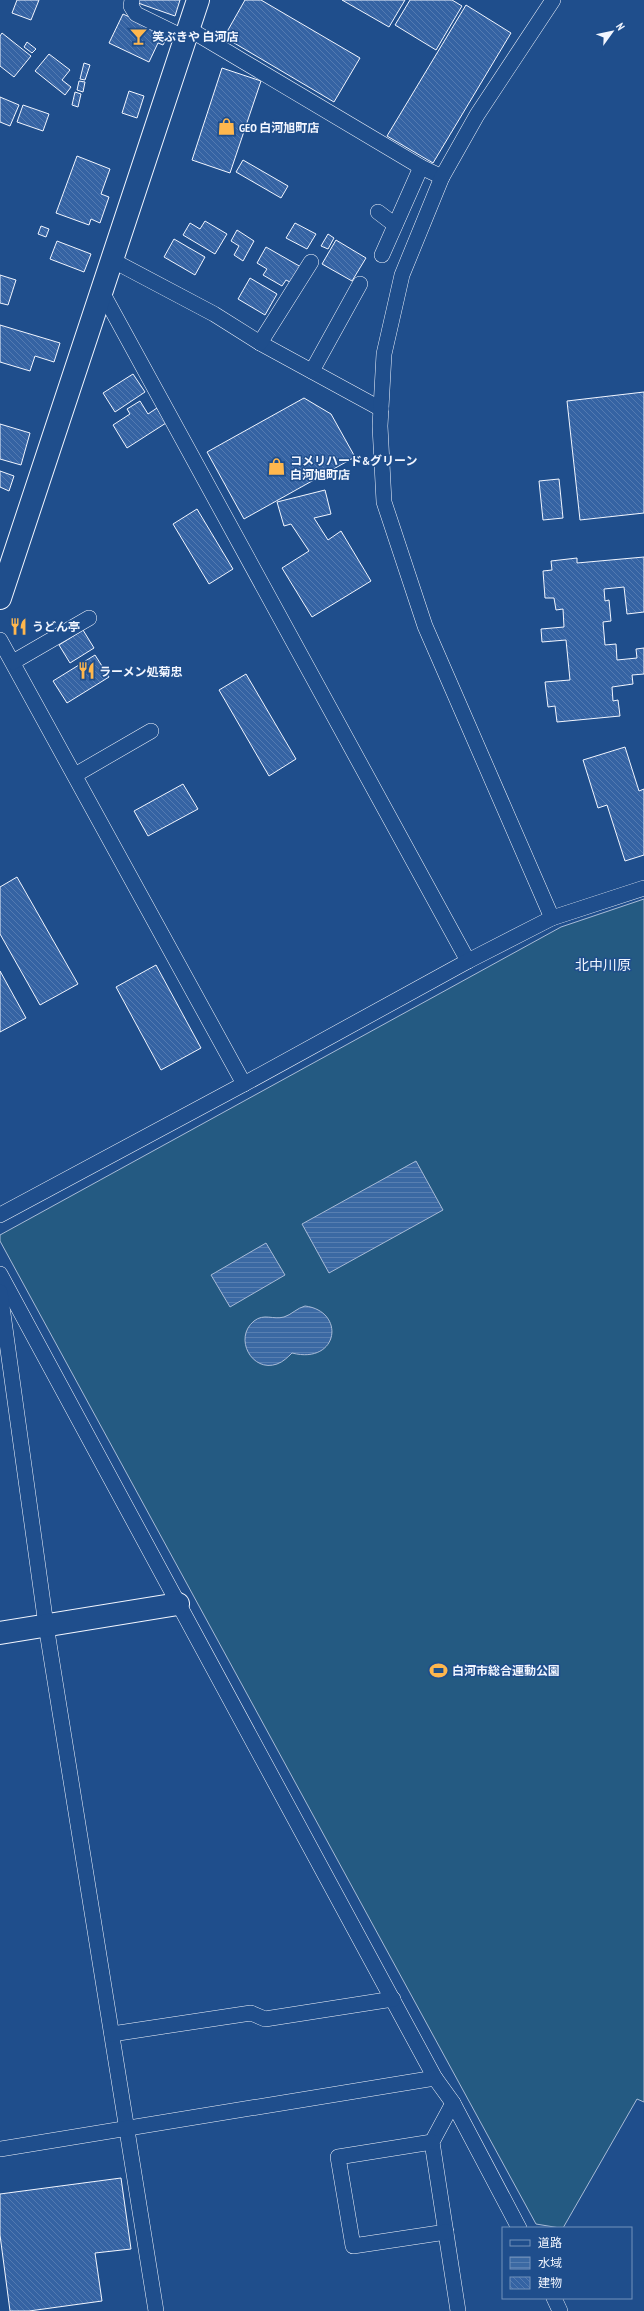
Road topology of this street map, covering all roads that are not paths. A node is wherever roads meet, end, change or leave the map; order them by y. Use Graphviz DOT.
graph roads {
  1 [pos="132,0"];
  2 [pos="198,0"];
  3 [pos="553,0"];
  4 [pos="187,33"];
  5 [pos="421,167"];
  6 [pos="442,177"];
  7 [pos="378,212"];
  8 [pos="395,225"];
  9 [pos="382,255"];
  10 [pos="112,260"];
  11 [pos="311,262"];
  12 [pos="360,284"];
  13 [pos="102,292"];
  14 [pos="260,343"];
  15 [pos="312,371"];
  16 [pos="381,409"];
  17 [pos="1,589"];
  18 [pos="89,618"];
  19 [pos="0,640"];
  20 [pos="13,662"];
  21 [pos="151,730"];
  22 [pos="75,775"];
  23 [pos="644,888"];
  24 [pos="552,918"];
  25 [pos="468,961"];
  26 [pos="244,1084"];
  27 [pos="0,1215"];
  28 [pos="0,1274"];
  29 [pos="0,1292"];
  30 [pos="178,1604"];
  31 [pos="46,1625"];
  32 [pos="0,1633"];
  33 [pos="393,1999"];
  34 [pos="112,2034"];
  35 [pos="435,2078"];
  36 [pos="453,2104"];
  37 [pos="128,2127"];
  38 [pos="432,2142"];
  39 [pos="0,2149"];
  40 [pos="518,2227"];
  41 [pos="446,2232"];
  42 [pos="554,2299"];
  43 [pos="156,2311"];
  44 [pos="458,2311"];
  45 [pos="560,2311"];
  1 -- 4 [label="street"];
  2 -- 4 [label="street"];
  3 -- 6 [label="street"];
  4 -- 5 [label="street"];
  4 -- 10 [label="street"];
  5 -- 6 [label="street"];
  5 -- 8 [label="street"];
  6 -- 16 [label="street"];
  7 -- 8 [label="street"];
  8 -- 9 [label="street"];
  10 -- 13 [label="street"];
  10 -- 14 [label="street"];
  11 -- 14 [label="street"];
  12 -- 15 [label="street"];
  13 -- 17 [label="street"];
  13 -- 25 [label="street"];
  14 -- 15 [label="street"];
  15 -- 16 [label="street"];
  16 -- 24 [label="street"];
  18 -- 20 [label="street"];
  19 -- 20 [label="street"];
  20 -- 22 [label="street"];
  21 -- 22 [label="street"];
  22 -- 26 [label="street"];
  23 -- 24 [label="street"];
  24 -- 25 [label="street"];
  25 -- 26 [label="street"];
  26 -- 27 [label="street"];
  28 -- 30 [label="street"];
  29 -- 31 [label="street"];
  30 -- 31 [label="street"];
  30 -- 33 [label="street"];
  31 -- 32 [label="street"];
  31 -- 34 [label="street"];
  33 -- 34 [label="street"];
  33 -- 35 [label="street"];
  34 -- 37 [label="street"];
  35 -- 36 [label="street"];
  35 -- 37 [label="street"];
  36 -- 38 [label="street"];
  36 -- 40 [label="street"];
  37 -- 39 [label="street"];
  37 -- 43 [label="street"];
  38 -- 41 [label="street"];
  38 -- 41 [label="street"];
  41 -- 44 [label="street"];
  42 -- 45 [label="street"];
}
